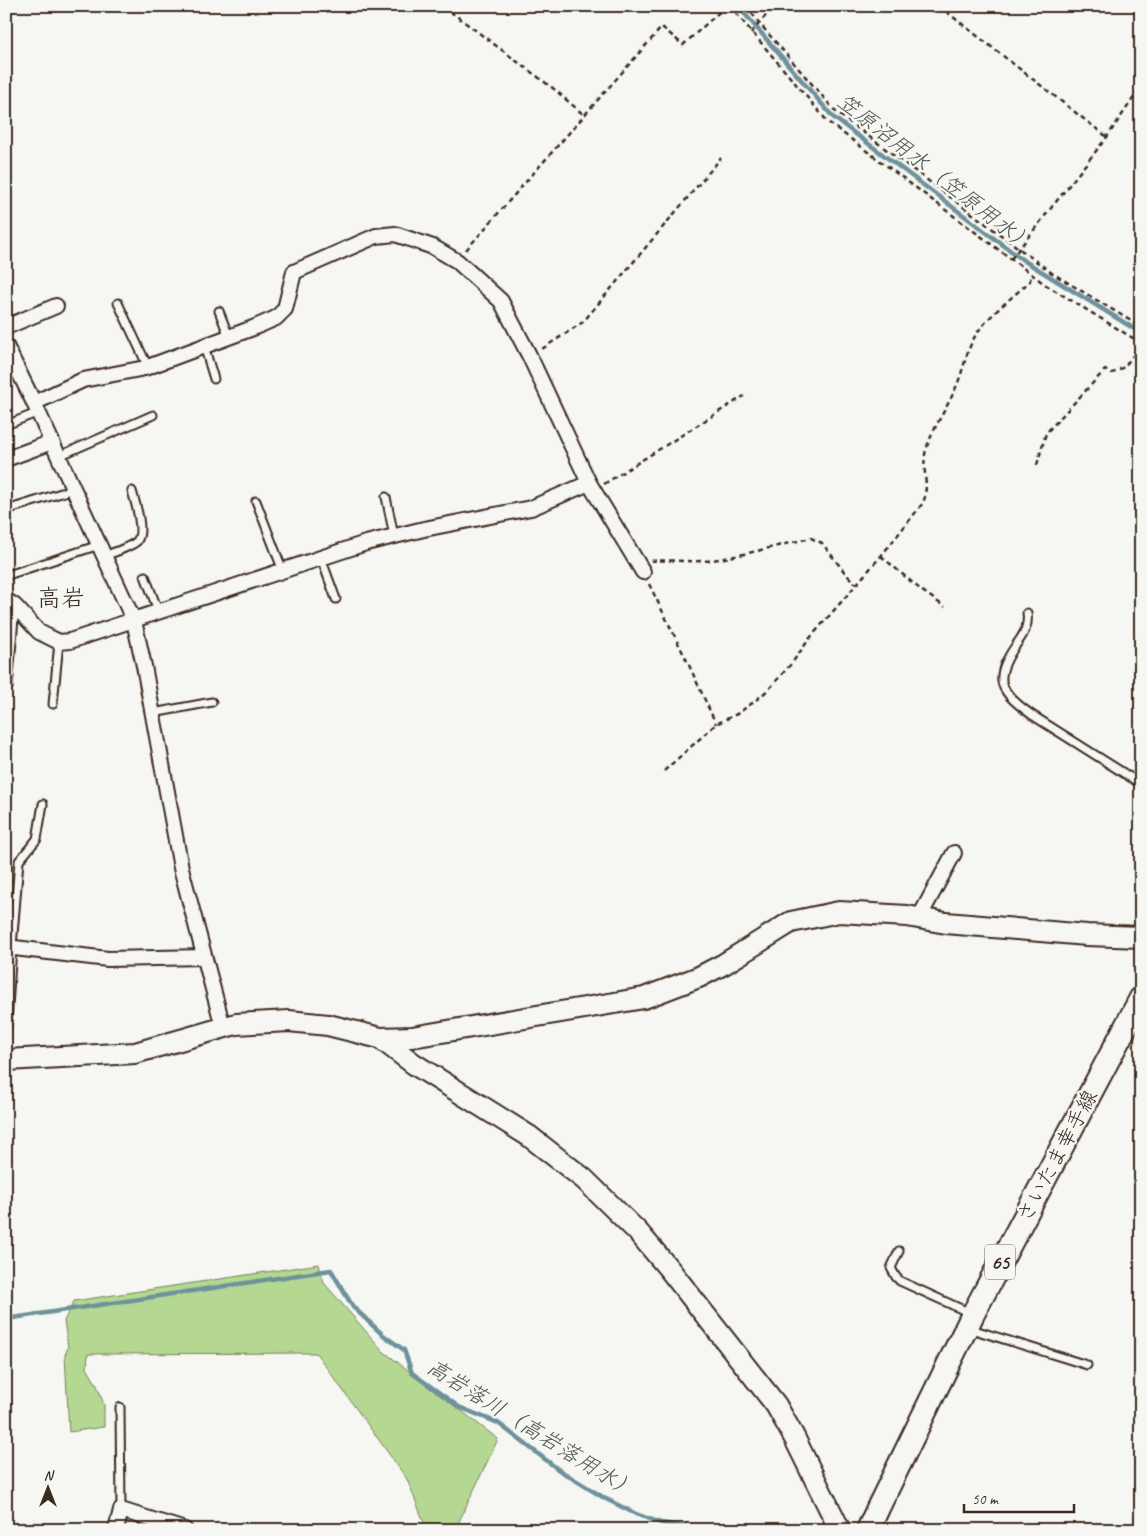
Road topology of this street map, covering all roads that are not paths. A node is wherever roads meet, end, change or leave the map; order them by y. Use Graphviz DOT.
graph roads {
  1 [pos="118,303"];
  2 [pos="56,306"];
  3 [pos="219,311"];
  4 [pos="6,327"];
  5 [pos="229,337"];
  6 [pos="6,346"];
  7 [pos="204,346"];
  8 [pos="148,367"];
  9 [pos="214,379"];
  10 [pos="36,408"];
  11 [pos="153,415"];
  12 [pos="6,425"];
  13 [pos="52,442"];
  14 [pos="59,456"];
  15 [pos="6,459"];
  16 [pos="591,487"];
  17 [pos="74,489"];
  18 [pos="132,491"];
  19 [pos="386,496"];
  20 [pos="256,501"];
  21 [pos="13,508"];
  22 [pos="394,536"];
  23 [pos="102,551"];
  24 [pos="321,558"];
  25 [pos="640,567"];
  26 [pos="283,571"];
  27 [pos="146,576"];
  28 [pos="6,578"];
  29 [pos="336,599"];
  30 [pos="11,603"];
  31 [pos="1027,612"];
  32 [pos="159,613"];
  33 [pos="134,621"];
  34 [pos="59,642"];
  35 [pos="8,687"];
  36 [pos="212,702"];
  37 [pos="54,704"];
  38 [pos="153,713"];
  39 [pos="1141,784"];
  40 [pos="43,804"];
  41 [pos="954,853"];
  42 [pos="919,918"];
  43 [pos="1141,937"];
  44 [pos="9,947"];
  45 [pos="204,957"];
  46 [pos="1141,998"];
  47 [pos="223,1027"];
  48 [pos="6,1037"];
  49 [pos="380,1038"];
  50 [pos="6,1060"];
  51 [pos="899,1251"];
  52 [pos="969,1321"];
  53 [pos="1087,1365"];
  54 [pos="120,1407"];
  55 [pos="121,1510"];
  56 [pos="116,1530"];
  57 [pos="185,1530"];
  58 [pos="840,1530"];
  59 [pos="868,1530"];
  1 -- 8 [label="lane"];
  2 -- 4 [label="street"];
  3 -- 5 [label="lane"];
  5 -- 7 [label="street"];
  5 -- 16 [label="street"];
  6 -- 10 [label="street"];
  7 -- 8 [label="street"];
  7 -- 9 [label="lane"];
  8 -- 10 [label="street"];
  10 -- 12 [label="lane"];
  10 -- 13 [label="street"];
  11 -- 14 [label="lane"];
  13 -- 14 [label="street"];
  13 -- 15 [label="street"];
  14 -- 17 [label="street"];
  16 -- 22 [label="street"];
  16 -- 25 [label="street"];
  17 -- 21 [label="lane"];
  17 -- 23 [label="street"];
  18 -- 23 [label="lane"];
  19 -- 22 [label="lane"];
  20 -- 26 [label="lane"];
  22 -- 24 [label="street"];
  23 -- 28 [label="lane"];
  23 -- 33 [label="street"];
  24 -- 26 [label="street"];
  24 -- 29 [label="lane"];
  26 -- 32 [label="street"];
  27 -- 32 [label="lane"];
  30 -- 34 [label="street"];
  30 -- 35 [label="lane"];
  31 -- 39 [label="lane"];
  32 -- 33 [label="street"];
  33 -- 34 [label="street"];
  33 -- 38 [label="street"];
  34 -- 37 [label="lane"];
  36 -- 38 [label="lane"];
  38 -- 45 [label="street"];
  40 -- 44 [label="lane"];
  41 -- 42 [label="street"];
  42 -- 43 [label="street"];
  42 -- 49 [label="street"];
  44 -- 45 [label="street"];
  44 -- 48 [label="lane"];
  45 -- 47 [label="street"];
  46 -- 52 [label="main road, さいたま幸手線 / 65"];
  47 -- 49 [label="street"];
  47 -- 50 [label="street"];
  49 -- 58 [label="street"];
  51 -- 52 [label="lane"];
  52 -- 53 [label="lane"];
  52 -- 59 [label="main road, さいたま幸手線 / 65"];
  54 -- 55 [label="lane"];
  55 -- 56 [label="street"];
  55 -- 57 [label="street"];
}
